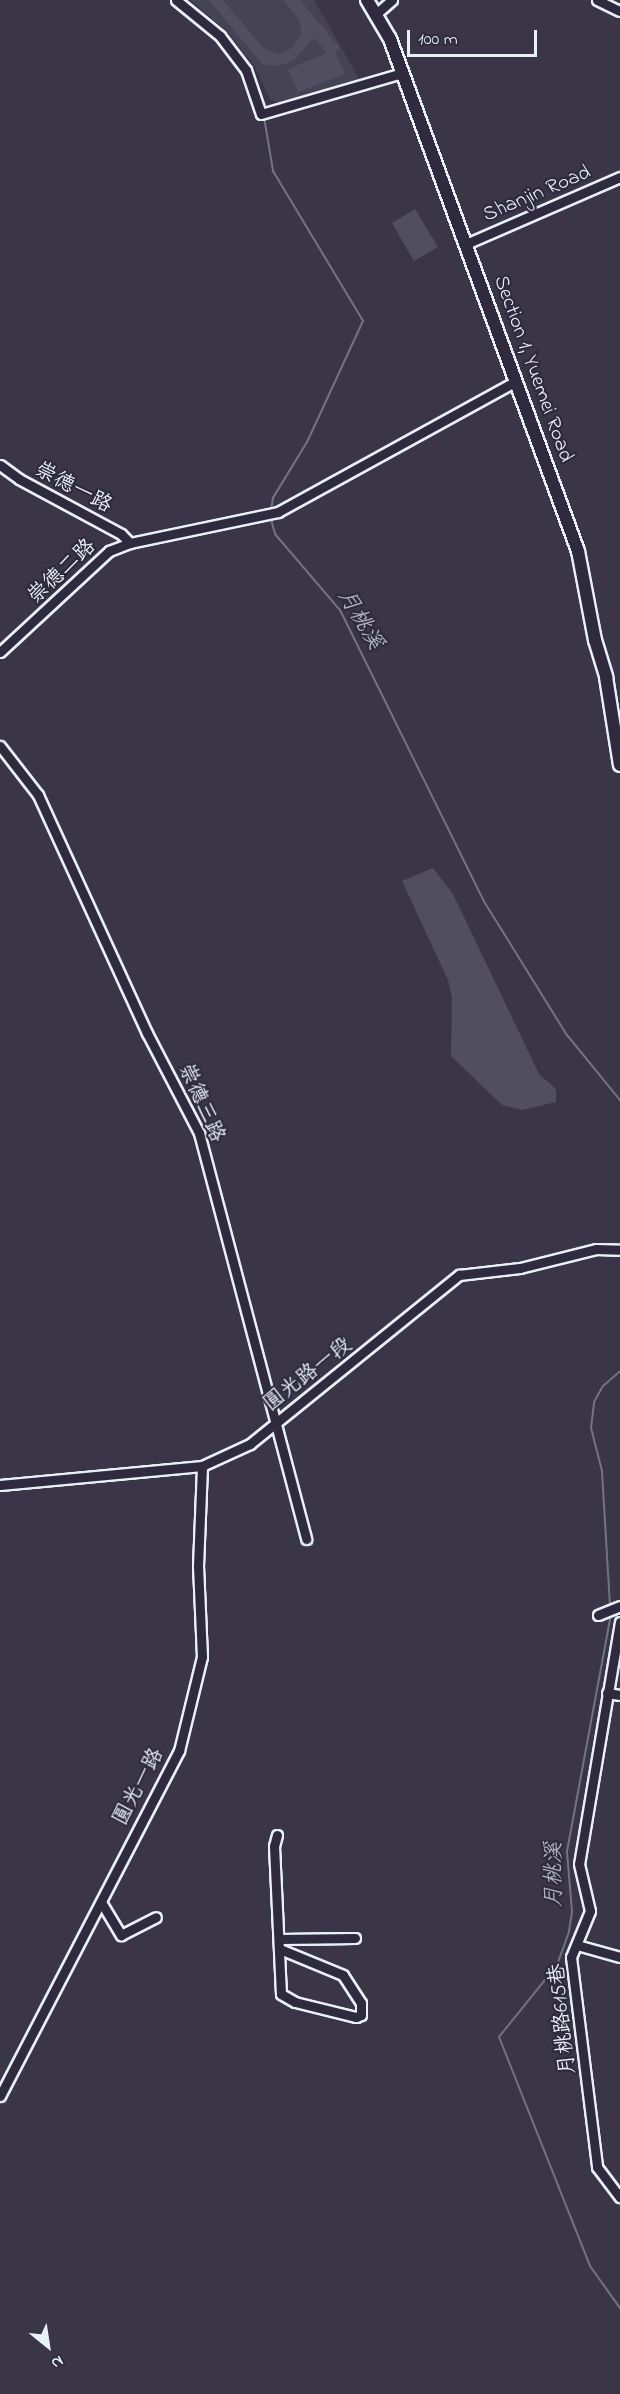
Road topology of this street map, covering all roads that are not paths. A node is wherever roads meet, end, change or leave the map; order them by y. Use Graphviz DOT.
graph roads {
  1 [pos="176,0"];
  2 [pos="367,0"];
  3 [pos="392,0"];
  4 [pos="597,0"];
  5 [pos="620,11"];
  6 [pos="378,13"];
  7 [pos="402,73"];
  8 [pos="620,177"];
  9 [pos="468,243"];
  10 [pos="516,381"];
  11 [pos="0,465"];
  12 [pos="130,543"];
  13 [pos="0,652"];
  14 [pos="0,746"];
  15 [pos="620,765"];
  16 [pos="620,1250"];
  17 [pos="278,1422"];
  18 [pos="202,1466"];
  19 [pos="0,1485"];
  20 [pos="306,1539"];
  21 [pos="617,1606"];
  22 [pos="598,1615"];
  23 [pos="620,1622"];
  24 [pos="607,1694"];
  25 [pos="620,1695"];
  26 [pos="277,1835"];
  27 [pos="101,1902"];
  28 [pos="156,1917"];
  29 [pos="355,1938"];
  30 [pos="280,1944"];
  31 [pos="578,1945"];
  32 [pos="620,1957"];
  33 [pos="0,2096"];
  34 [pos="620,2197"];
  1 -- 7 [label="street"];
  2 -- 6 [label="street, Section 1, Yuemei Road"];
  3 -- 6 [label="street"];
  4 -- 5 [label="street"];
  6 -- 7 [label="street, Section 1, Yuemei Road"];
  7 -- 9 [label="street, Section 1, Yuemei Road"];
  8 -- 9 [label="street, Shanjin Road"];
  9 -- 10 [label="street, Section 1, Yuemei Road"];
  10 -- 12 [label="street, 崇德二路"];
  10 -- 15 [label="street, Section 1, Yuemei Road"];
  11 -- 12 [label="street, 崇德一路"];
  12 -- 13 [label="street, 崇德二路"];
  14 -- 17 [label="street, 崇德三路"];
  16 -- 17 [label="street, 圓光路一段"];
  17 -- 18 [label="street, 圓光路一段"];
  17 -- 20 [label="street, 崇德三路"];
  18 -- 19 [label="street, 圓光路一段"];
  18 -- 27 [label="street, 圓光一路"];
  21 -- 22 [label="street"];
  23 -- 24 [label="street, 月桃路615巷"];
  24 -- 25 [label="street"];
  24 -- 31 [label="street, 月桃路615巷"];
  26 -- 30 [label="street"];
  27 -- 28 [label="street"];
  27 -- 33 [label="street, 圓光一路"];
  29 -- 30 [label="street"];
  30 -- 30 [label="street"];
  31 -- 32 [label="street"];
  31 -- 34 [label="street, 月桃路615巷"];
}
